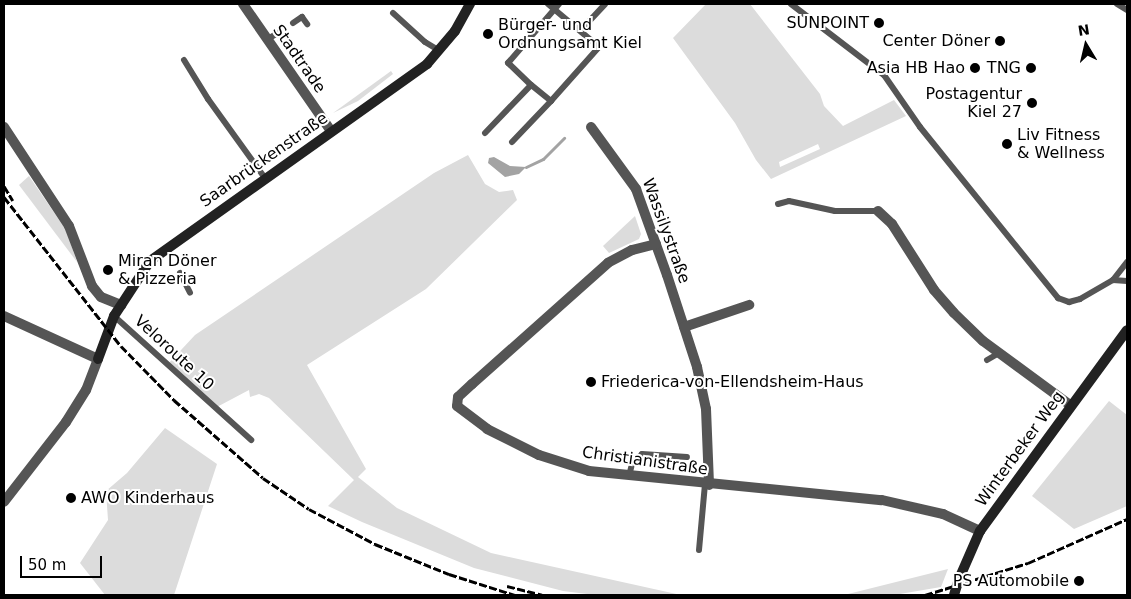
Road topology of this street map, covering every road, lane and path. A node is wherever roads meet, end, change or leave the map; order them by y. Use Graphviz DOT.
graph roads {
  1 [pos="243,4"];
  2 [pos="470,4"];
  3 [pos="548,4"];
  4 [pos="605,4"];
  5 [pos="791,4"];
  6 [pos="1117,4"];
  7 [pos="557,6"];
  8 [pos="1127,10"];
  9 [pos="393,13"];
  10 [pos="293,23"];
  11 [pos="307,24"];
  12 [pos="581,30"];
  13 [pos="279,32"];
  14 [pos="268,39"];
  15 [pos="440,50"];
  16 [pos="184,60"];
  17 [pos="531,85"];
  18 [pos="551,101"];
  19 [pos="4,126"];
  20 [pos="591,128"];
  21 [pos="332,131"];
  22 [pos="485,133"];
  23 [pos="512,142"];
  24 [pos="265,178"];
  25 [pos="778,204"];
  26 [pos="878,211"];
  27 [pos="656,244"];
  28 [pos="163,249"];
  29 [pos="170,258"];
  30 [pos="1127,262"];
  31 [pos="180,273"];
  32 [pos="1113,280"];
  33 [pos="1127,281"];
  34 [pos="190,293"];
  35 [pos="121,305"];
  36 [pos="749,306"];
  37 [pos="4,316"];
  38 [pos="114,316"];
  39 [pos="15,322"];
  40 [pos="684,327"];
  41 [pos="4,328"];
  42 [pos="1127,330"];
  43 [pos="999,353"];
  44 [pos="98,359"];
  45 [pos="987,360"];
  46 [pos="1070,405"];
  47 [pos="250,440"];
  48 [pos="687,457"];
  49 [pos="629,476"];
  50 [pos="707,485"];
  51 [pos="4,502"];
  52 [pos="980,531"];
  53 [pos="699,550"];
  54 [pos="954,595"];
  1 -- 14 [label="street, Stadtrade"];
  2 -- 15 [label="street, Saarbrückenstraße"];
  3 -- 7 [label="lane"];
  4 -- 12 [label="lane"];
  5 -- 32 [label="lane"];
  6 -- 8 [label="lane"];
  7 -- 12 [label="lane"];
  7 -- 17 [label="lane"];
  9 -- 15 [label="lane"];
  10 -- 11 [label="lane"];
  12 -- 18 [label="lane"];
  13 -- 14 [label="lane"];
  14 -- 21 [label="street, Stadtrade"];
  15 -- 21 [label="street, Saarbrückenstraße"];
  16 -- 24 [label="lane"];
  17 -- 18 [label="lane"];
  17 -- 22 [label="lane"];
  18 -- 23 [label="lane"];
  19 -- 35 [label="street"];
  20 -- 27 [label="street, Wassilystraße"];
  21 -- 24 [label="street, Saarbrückenstraße"];
  24 -- 28 [label="street, Saarbrückenstraße"];
  25 -- 26 [label="lane"];
  26 -- 43 [label="street"];
  27 -- 40 [label="street, Wassilystraße"];
  27 -- 49 [label="street, Christianistraße"];
  28 -- 29 [label="lane"];
  28 -- 35 [label="street, Saarbrückenstraße"];
  30 -- 32 [label="lane"];
  31 -- 34 [label="lane"];
  32 -- 33 [label="lane"];
  35 -- 38 [label="street, Saarbrückenstraße"];
  36 -- 40 [label="street"];
  37 -- 39 [label="street"];
  38 -- 44 [label="street, Saarbrückenstraße"];
  38 -- 47 [label="lane, Veloroute 10"];
  39 -- 41 [label="street"];
  39 -- 44 [label="street"];
  40 -- 50 [label="street, Wassilystraße"];
  42 -- 46 [label="street, Winterbeker Weg"];
  43 -- 45 [label="lane"];
  43 -- 46 [label="street"];
  44 -- 51 [label="street"];
  46 -- 52 [label="street, Winterbeker Weg"];
  48 -- 49 [label="lane"];
  49 -- 50 [label="street, Christianistraße"];
  50 -- 52 [label="street, Christianistraße"];
  50 -- 53 [label="lane"];
  52 -- 54 [label="street, Winterbeker Weg, bridge"];
}
